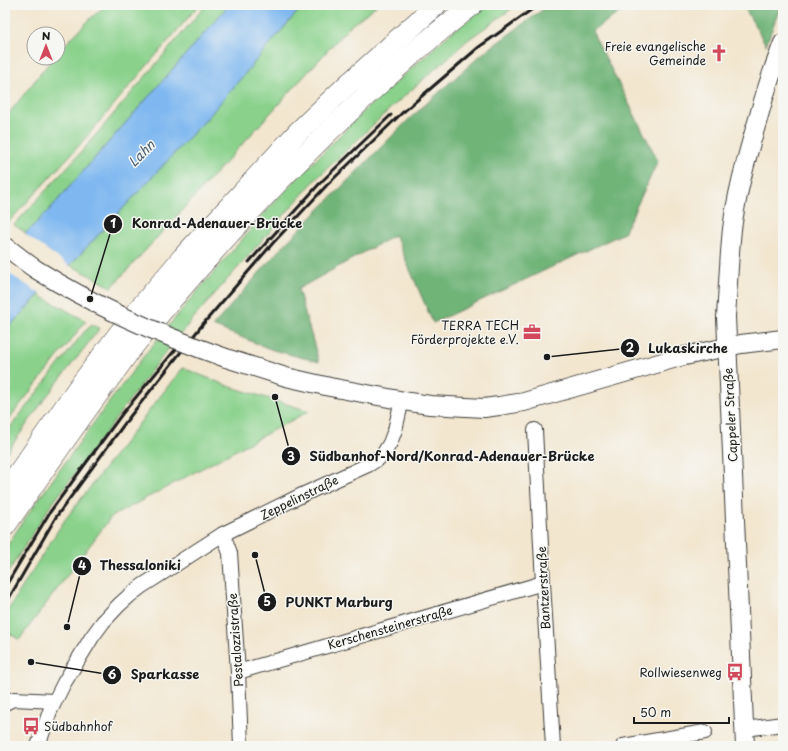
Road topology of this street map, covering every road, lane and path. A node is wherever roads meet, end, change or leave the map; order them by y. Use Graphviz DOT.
graph roads {
  1 [pos="436,5"];
  2 [pos="472,5"];
  3 [pos="783,43"];
  4 [pos="5,246"];
  5 [pos="783,339"];
  6 [pos="726,347"];
  7 [pos="402,400"];
  8 [pos="535,430"];
  9 [pos="5,492"];
  10 [pos="5,526"];
  11 [pos="223,534"];
  12 [pos="543,583"];
  13 [pos="238,672"];
  14 [pos="54,700"];
  15 [pos="5,703"];
  16 [pos="783,724"];
  17 [pos="705,732"];
  18 [pos="745,738"];
  19 [pos="38,746"];
  20 [pos="241,746"];
  21 [pos="553,746"];
  22 [pos="623,746"];
  1 -- 9 [label="highway"];
  2 -- 10 [label="highway"];
  3 -- 6 [label="main road, Cappeler Straße"];
  4 -- 7 [label="main road, bridge"];
  5 -- 6 [label="main road"];
  6 -- 7 [label="main road"];
  6 -- 18 [label="main road, Cappeler Straße"];
  7 -- 11 [label="street, Zeppelinstraße"];
  8 -- 12 [label="street, Bantzerstraße"];
  11 -- 13 [label="street, Pestalozzistraße"];
  11 -- 14 [label="street, Zeppelinstraße"];
  12 -- 13 [label="street, Kerschensteinerstraße"];
  12 -- 21 [label="street, Bantzerstraße"];
  13 -- 20 [label="street, Pestalozzistraße"];
  14 -- 15 [label="street"];
  14 -- 19 [label="street, Zeppelinstraße"];
  16 -- 18 [label="street"];
  17 -- 22 [label="street"];
}
